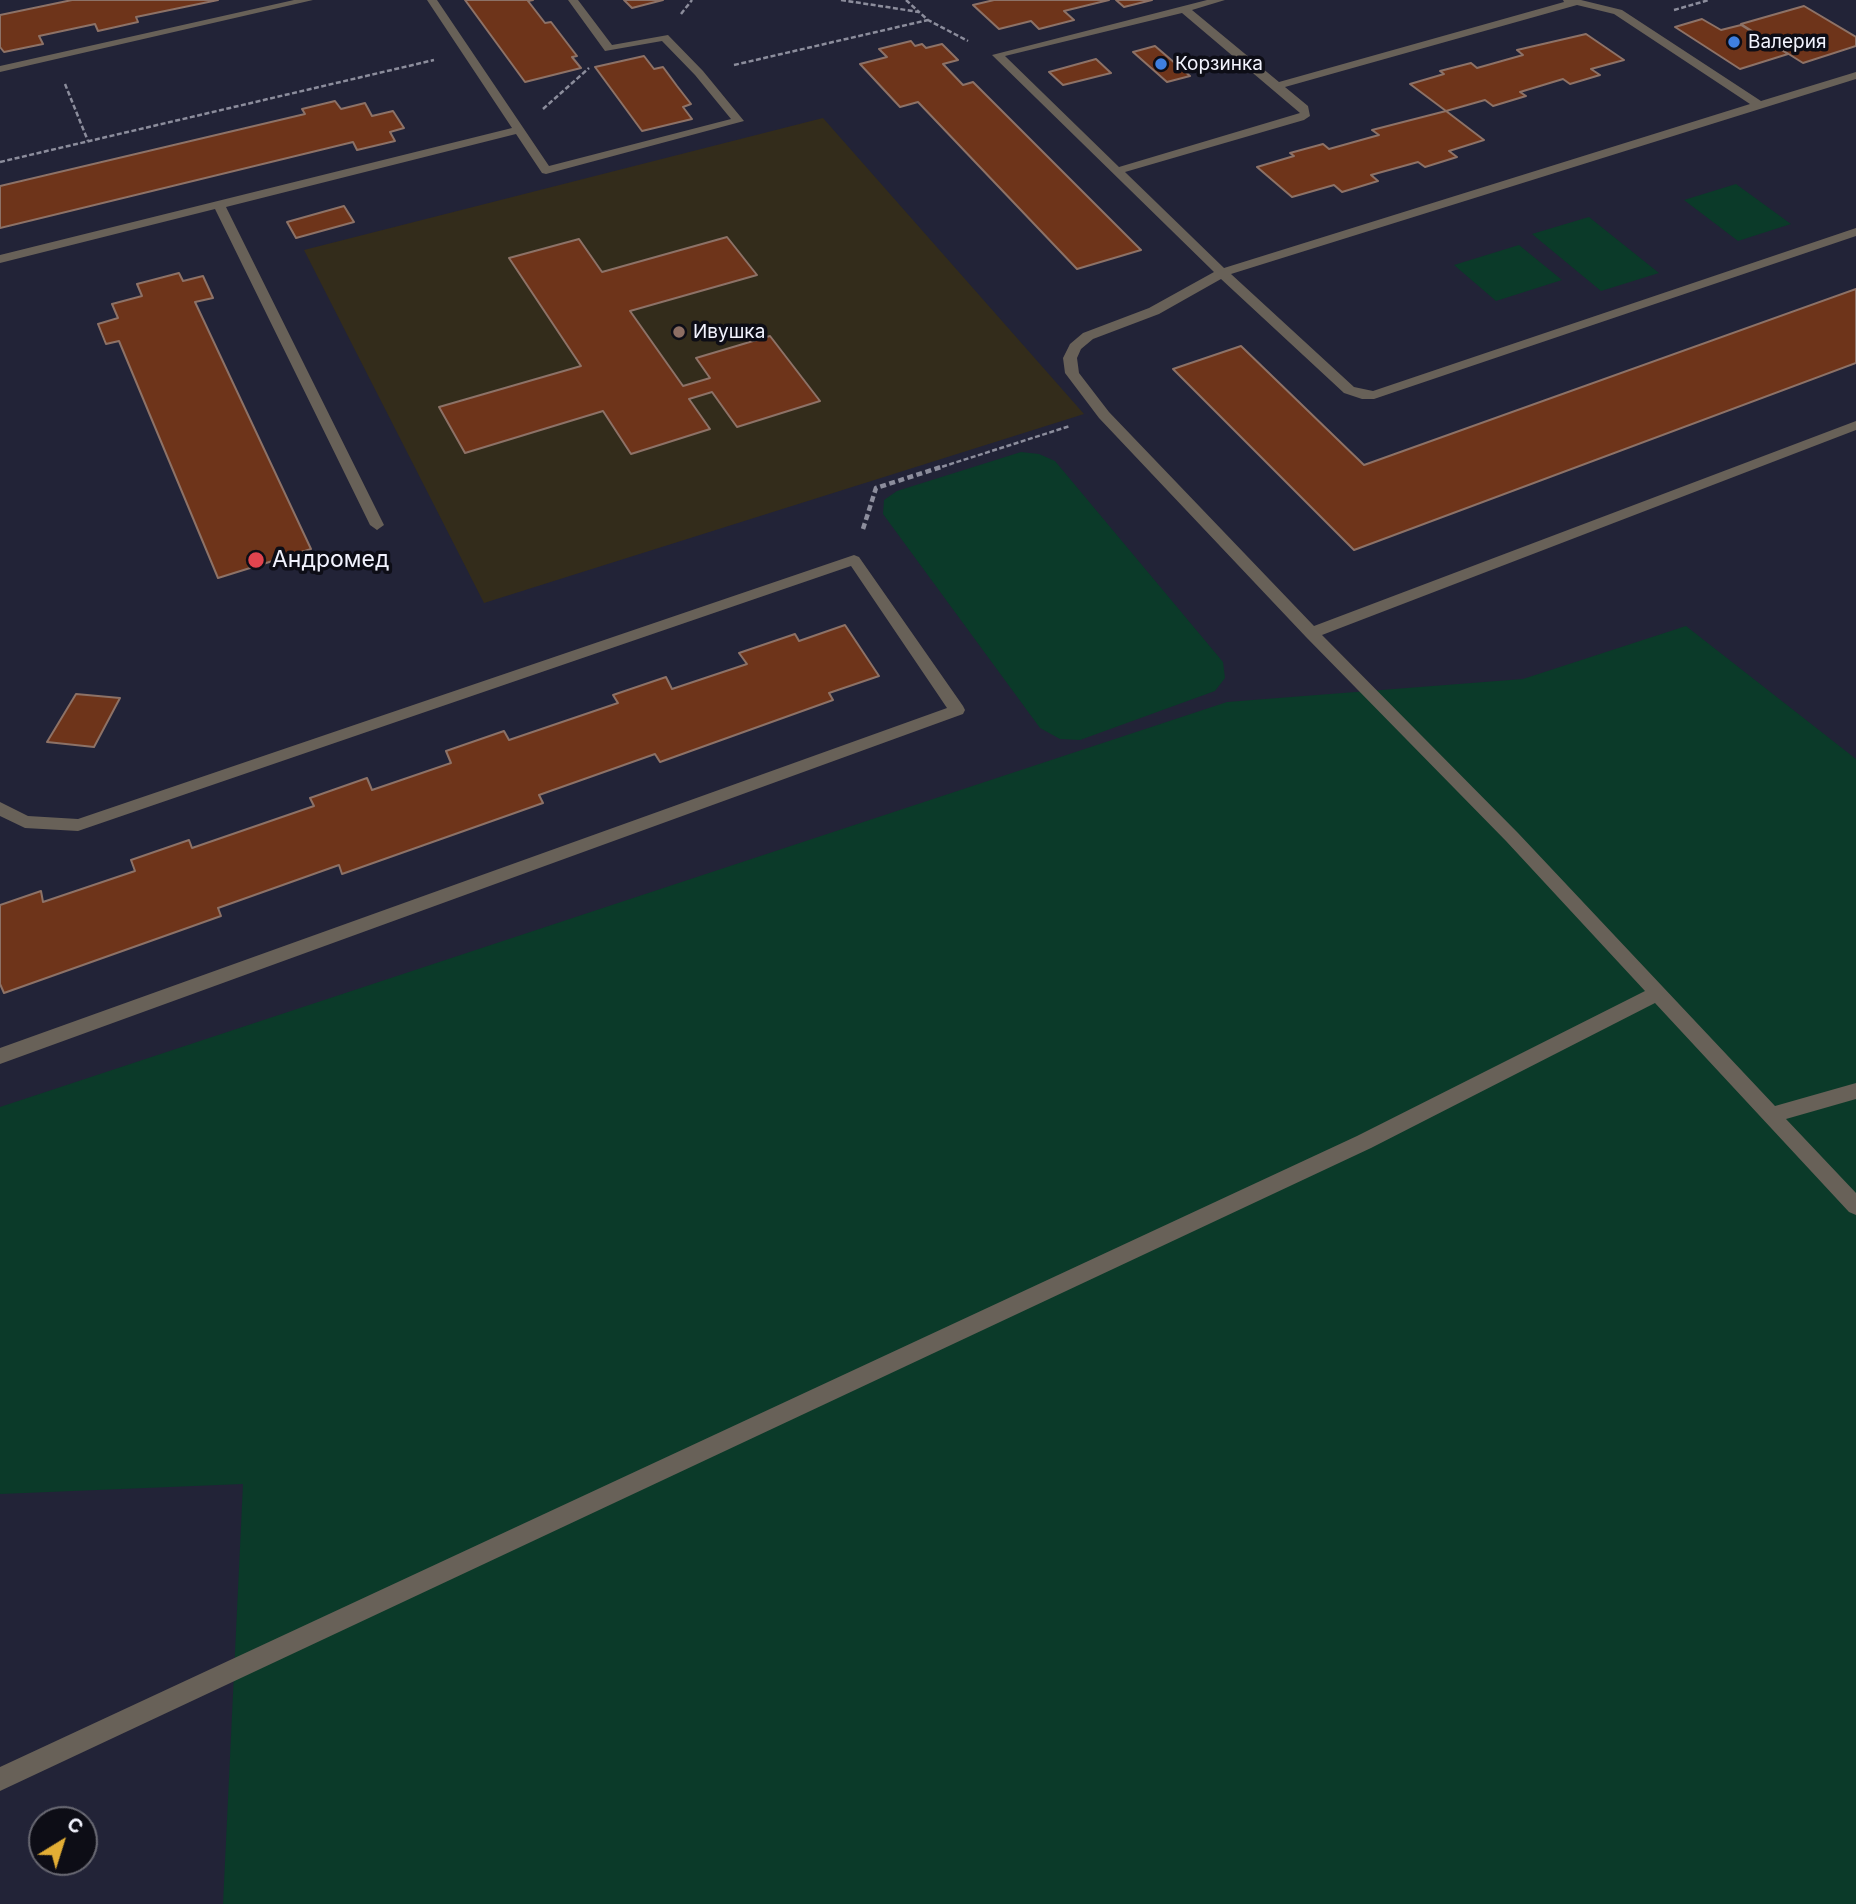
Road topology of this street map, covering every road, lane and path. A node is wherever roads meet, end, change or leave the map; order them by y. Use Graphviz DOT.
graph roads {
  1 [pos="308,0"];
  2 [pos="432,0"];
  3 [pos="573,0"];
  4 [pos="841,0"];
  5 [pos="906,0"];
  6 [pos="1220,0"];
  7 [pos="1571,1"];
  8 [pos="1184,9"];
  9 [pos="919,12"];
  10 [pos="928,20"];
  11 [pos="610,49"];
  12 [pos="466,53"];
  13 [pos="997,55"];
  14 [pos="55,57"];
  15 [pos="0,69"];
  16 [pos="699,73"];
  17 [pos="1856,75"];
  18 [pos="1277,86"];
  19 [pos="1759,105"];
  20 [pos="519,130"];
  21 [pos="88,142"];
  22 [pos="0,162"];
  23 [pos="1117,171"];
  24 [pos="219,205"];
  25 [pos="1856,232"];
  26 [pos="0,259"];
  27 [pos="1222,273"];
  28 [pos="1104,415"];
  29 [pos="1856,425"];
  30 [pos="377,525"];
  31 [pos="854,560"];
  32 [pos="1311,633"];
  33 [pos="0,808"];
  34 [pos="1656,994"];
  35 [pos="0,1056"];
  36 [pos="1856,1091"];
  37 [pos="1771,1115"];
  38 [pos="1856,1206"];
  39 [pos="0,1779"];
  1 -- 14 [label="lane"];
  2 -- 12 [label="lane"];
  3 -- 11 [label="lane"];
  4 -- 9 [label="path"];
  5 -- 9 [label="path"];
  6 -- 8 [label="lane"];
  7 -- 18 [label="lane"];
  7 -- 19 [label="lane"];
  8 -- 13 [label="lane"];
  8 -- 18 [label="lane"];
  9 -- 10 [label="path"];
  10 -- 13 [label="path"];
  10 -- 16 [label="path"];
  11 -- 16 [label="lane"];
  11 -- 20 [label="path"];
  12 -- 20 [label="lane"];
  12 -- 21 [label="path"];
  13 -- 23 [label="lane"];
  14 -- 15 [label="lane"];
  14 -- 21 [label="path"];
  16 -- 20 [label="lane"];
  17 -- 19 [label="lane"];
  18 -- 23 [label="lane"];
  19 -- 27 [label="lane"];
  20 -- 24 [label="lane"];
  21 -- 22 [label="path"];
  23 -- 27 [label="lane"];
  24 -- 26 [label="lane"];
  24 -- 30 [label="lane"];
  25 -- 27 [label="lane"];
  27 -- 28 [label="lane"];
  28 -- 31 [label="path"];
  28 -- 32 [label="lane"];
  29 -- 32 [label="lane"];
  31 -- 33 [label="lane"];
  31 -- 35 [label="lane"];
  32 -- 34 [label="lane"];
  34 -- 37 [label="lane"];
  34 -- 39 [label="lane"];
  36 -- 37 [label="lane"];
  37 -- 38 [label="lane"];
}
